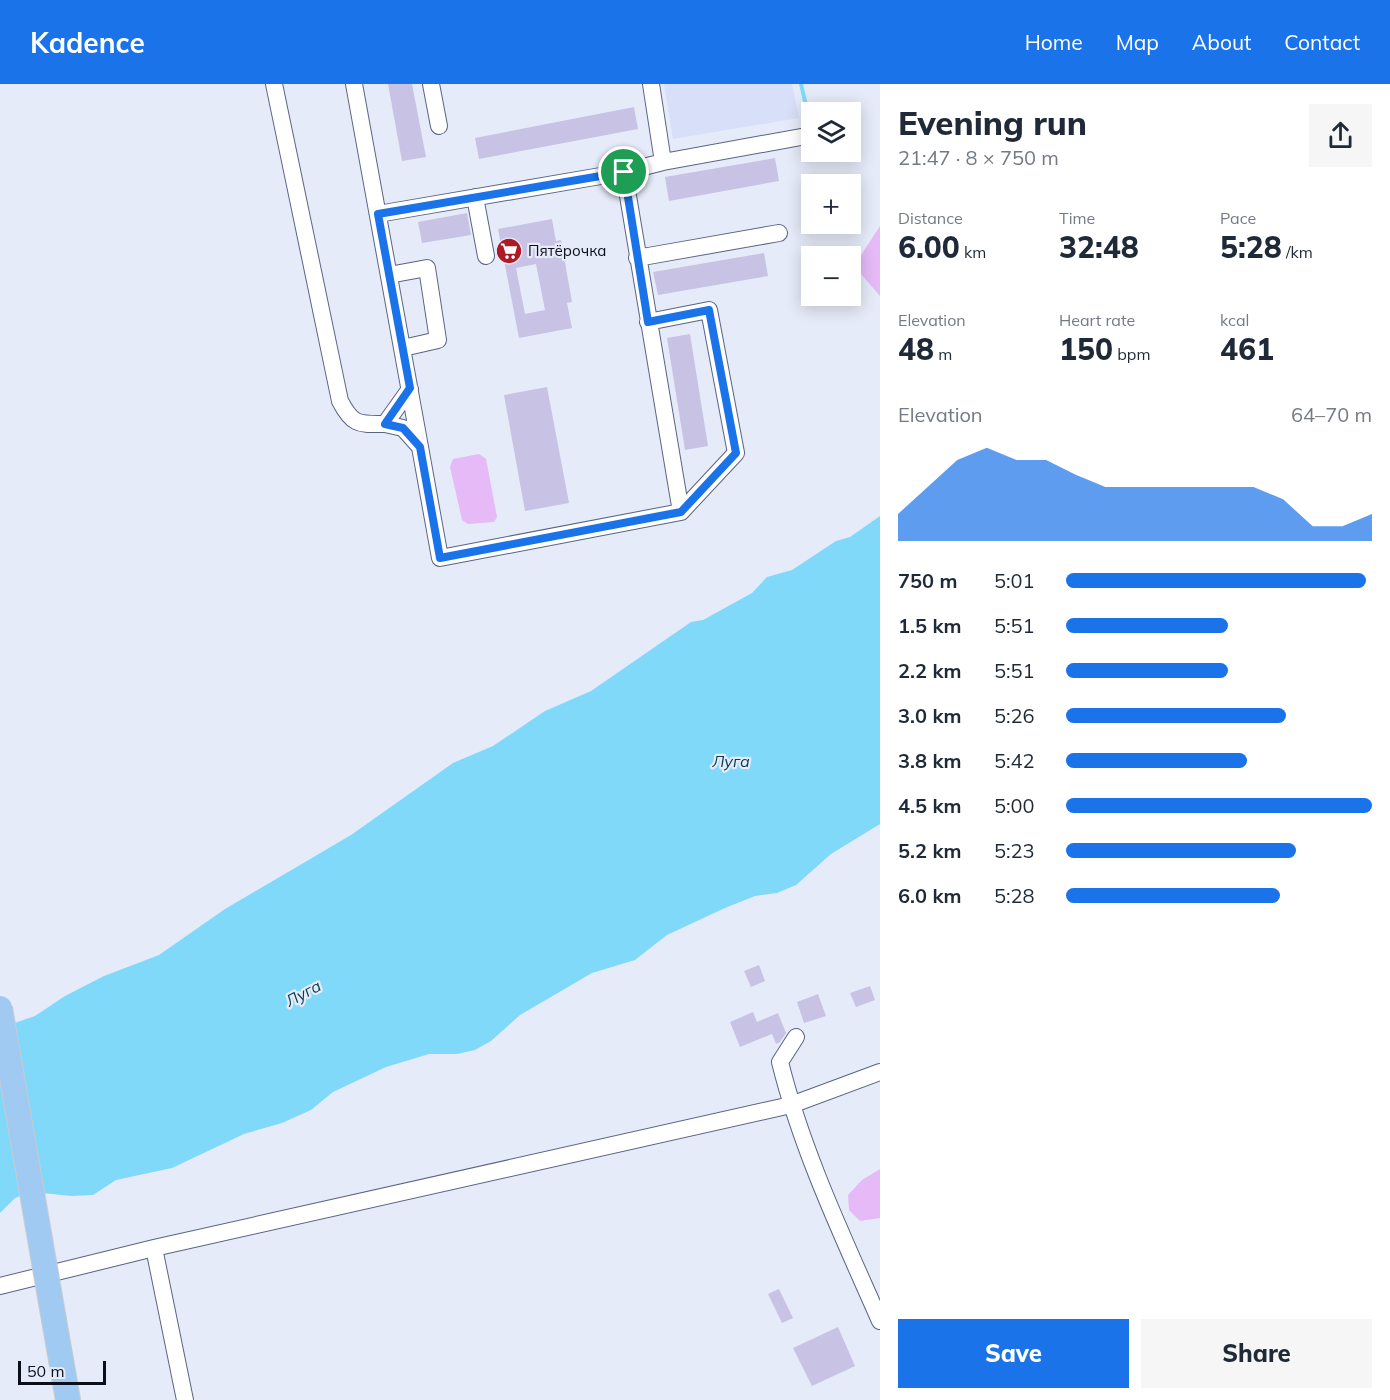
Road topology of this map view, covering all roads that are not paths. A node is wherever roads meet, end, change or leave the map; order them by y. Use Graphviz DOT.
graph roads {
  1 [pos="274,84"];
  2 [pos="354,84"];
  3 [pos="431,84"];
  4 [pos="651,84"];
  5 [pos="439,126"];
  6 [pos="801,137"];
  7 [pos="663,162"];
  8 [pos="624,172"];
  9 [pos="475,197"];
  10 [pos="378,214"];
  11 [pos="779,233"];
  12 [pos="486,256"];
  13 [pos="637,258"];
  14 [pos="390,275"];
  15 [pos="648,322"];
  16 [pos="403,348"];
  17 [pos="410,388"];
  18 [pos="385,424"];
  19 [pos="420,447"];
  20 [pos="681,512"];
  21 [pos="0,1008"];
  22 [pos="796,1037"];
  23 [pos="880,1072"];
  24 [pos="791,1105"];
  25 [pos="154,1248"];
  26 [pos="0,1286"];
  27 [pos="880,1321"];
  28 [pos="68,1400"];
  29 [pos="184,1400"];
  1 -- 18 [label="street"];
  2 -- 10 [label="street"];
  3 -- 5 [label="street"];
  4 -- 7 [label="street"];
  6 -- 7 [label="street"];
  7 -- 8 [label="street"];
  8 -- 9 [label="street"];
  8 -- 13 [label="street"];
  9 -- 10 [label="street"];
  9 -- 12 [label="street"];
  10 -- 14 [label="street"];
  11 -- 13 [label="street"];
  13 -- 15 [label="street"];
  14 -- 16 [label="street"];
  14 -- 16 [label="street"];
  15 -- 20 [label="street"];
  15 -- 20 [label="street"];
  16 -- 17 [label="street"];
  17 -- 18 [label="street"];
  17 -- 19 [label="street"];
  18 -- 19 [label="street"];
  19 -- 20 [label="street"];
  21 -- 28 [label="highway, bridge"];
  22 -- 24 [label="street"];
  23 -- 24 [label="street"];
  24 -- 25 [label="street"];
  24 -- 27 [label="street"];
  25 -- 26 [label="street"];
  25 -- 29 [label="street"];
}
